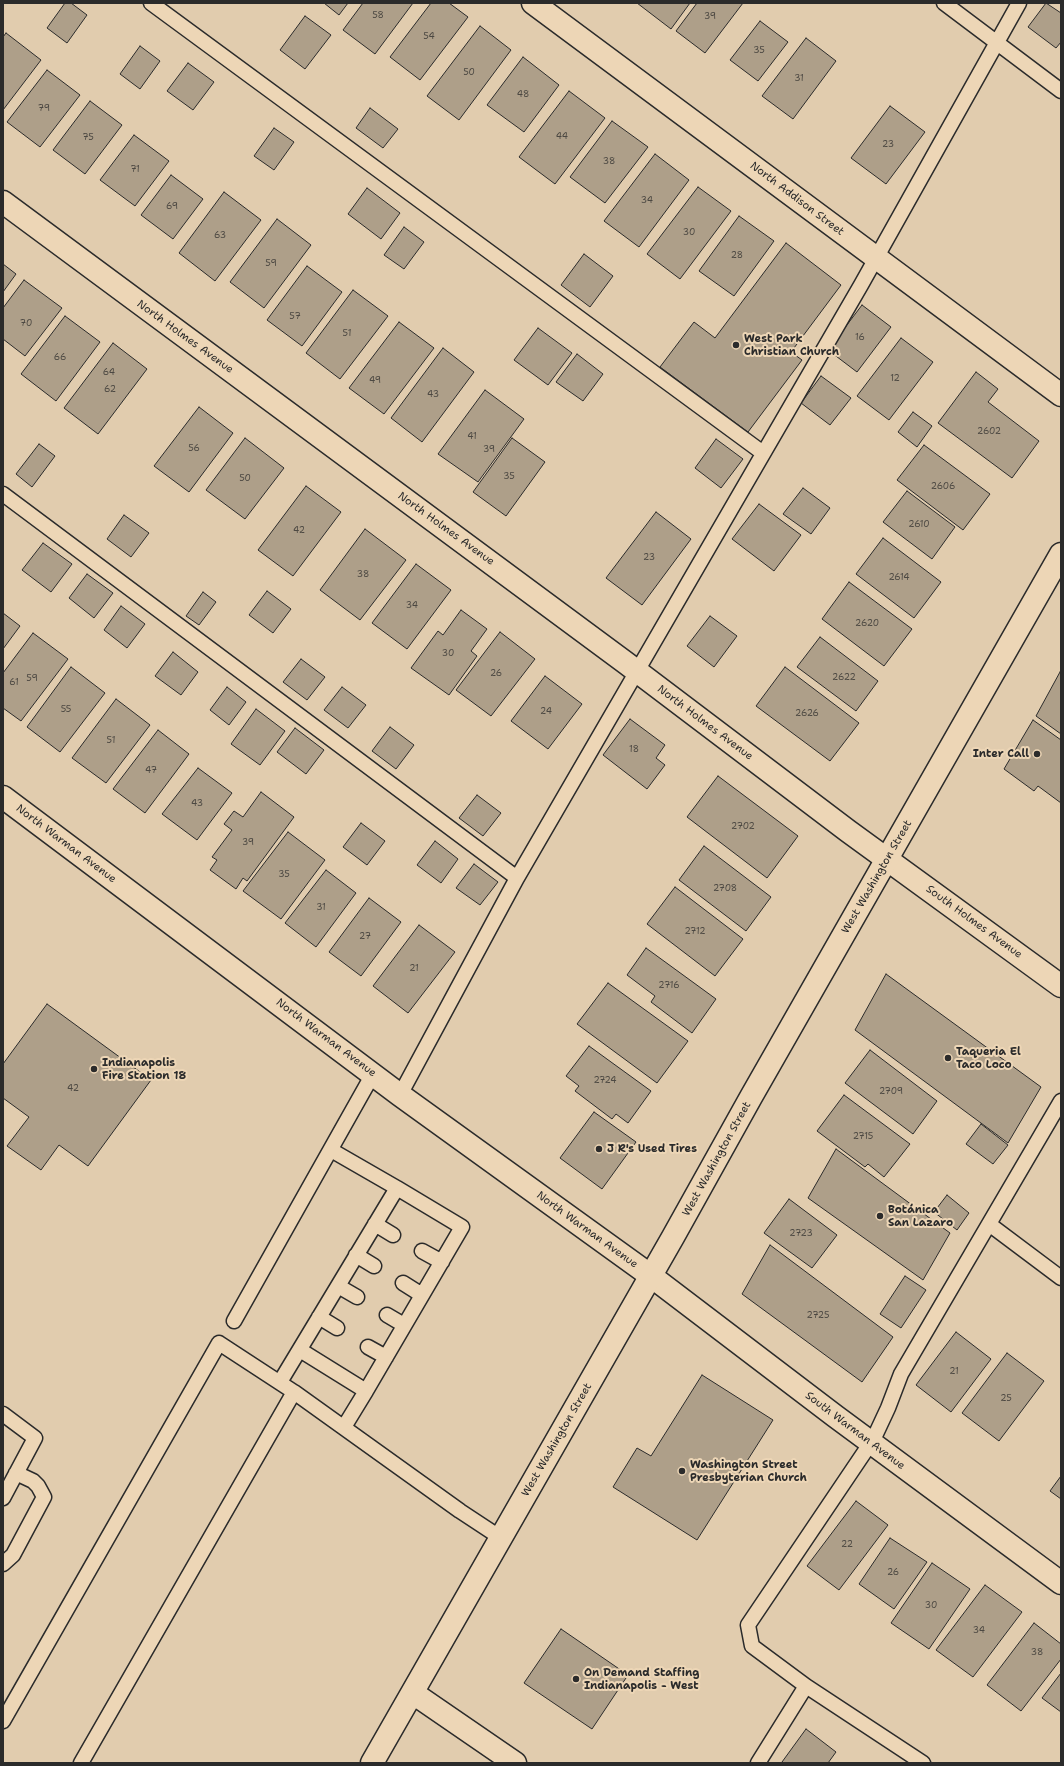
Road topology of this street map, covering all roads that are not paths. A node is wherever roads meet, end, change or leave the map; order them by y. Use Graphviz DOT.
graph roads {
  1 [pos="151,3"];
  2 [pos="533,3"];
  3 [pos="944,3"];
  4 [pos="1019,3"];
  5 [pos="997,43"];
  6 [pos="1061,91"];
  7 [pos="3,202"];
  8 [pos="876,258"];
  9 [pos="1061,395"];
  10 [pos="763,453"];
  11 [pos="3,494"];
  12 [pos="1061,554"];
  13 [pos="637,671"];
  14 [pos="3,797"];
  15 [pos="887,859"];
  16 [pos="517,878"];
  17 [pos="1061,986"];
  18 [pos="373,1074"];
  19 [pos="400,1095"];
  20 [pos="1061,1101"];
  21 [pos="331,1150"];
  22 [pos="397,1188"];
  23 [pos="375,1224"];
  24 [pos="988,1224"];
  25 [pos="393,1235"];
  26 [pos="422,1251"];
  27 [pos="356,1255"];
  28 [pos="442,1262"];
  29 [pos="374,1266"];
  30 [pos="651,1276"];
  31 [pos="1061,1278"];
  32 [pos="403,1283"];
  33 [pos="338,1286"];
  34 [pos="422,1295"];
  35 [pos="357,1297"];
  36 [pos="387,1315"];
  37 [pos="319,1317"];
  38 [pos="234,1321"];
  39 [pos="404,1326"];
  40 [pos="337,1328"];
  41 [pos="368,1347"];
  42 [pos="300,1350"];
  43 [pos="386,1357"];
  44 [pos="280,1382"];
  45 [pos="366,1391"];
  46 [pos="294,1392"];
  47 [pos="3,1414"];
  48 [pos="344,1426"];
  49 [pos="871,1442"];
  50 [pos="16,1473"];
  51 [pos="3,1498"];
  52 [pos="501,1538"];
  53 [pos="3,1564"];
  54 [pos="1061,1583"];
  55 [pos="806,1686"];
  56 [pos="413,1693"];
  57 [pos="3,1721"];
  58 [pos="80,1763"];
  59 [pos="372,1763"];
  60 [pos="515,1763"];
  61 [pos="758,1763"];
  62 [pos="923,1763"];
  1 -- 10 [label="lane"];
  2 -- 8 [label="street, North Addison Street"];
  3 -- 5 [label="lane"];
  4 -- 5 [label="lane"];
  5 -- 6 [label="lane"];
  5 -- 8 [label="lane"];
  7 -- 13 [label="street, North Holmes Avenue"];
  8 -- 9 [label="street, North Addison Street"];
  8 -- 10 [label="lane"];
  10 -- 13 [label="lane"];
  11 -- 16 [label="lane"];
  12 -- 15 [label="street, West Washington Street"];
  13 -- 15 [label="street, North Holmes Avenue"];
  13 -- 16 [label="lane"];
  14 -- 18 [label="street, North Warman Avenue"];
  15 -- 17 [label="street, South Holmes Avenue"];
  15 -- 30 [label="street, West Washington Street"];
  16 -- 19 [label="lane"];
  18 -- 19 [label="street, North Warman Avenue"];
  18 -- 21 [label="lane"];
  19 -- 30 [label="street, North Warman Avenue"];
  20 -- 24 [label="lane"];
  21 -- 22 [label="lane"];
  21 -- 38 [label="lane"];
  22 -- 23 [label="lane"];
  22 -- 28 [label="lane"];
  23 -- 25 [label="lane"];
  23 -- 27 [label="lane"];
  24 -- 31 [label="lane"];
  24 -- 49 [label="lane"];
  26 -- 28 [label="lane"];
  27 -- 29 [label="lane"];
  27 -- 33 [label="lane"];
  28 -- 34 [label="lane"];
  30 -- 49 [label="street, South Warman Avenue"];
  30 -- 52 [label="street, West Washington Street"];
  32 -- 34 [label="lane"];
  33 -- 35 [label="lane"];
  33 -- 37 [label="lane"];
  34 -- 39 [label="lane"];
  36 -- 39 [label="lane"];
  37 -- 40 [label="lane"];
  37 -- 42 [label="lane"];
  39 -- 43 [label="lane"];
  41 -- 43 [label="lane"];
  42 -- 44 [label="lane"];
  42 -- 45 [label="lane"];
  43 -- 45 [label="lane"];
  44 -- 46 [label="lane"];
  44 -- 57 [label="lane"];
  45 -- 48 [label="lane"];
  46 -- 48 [label="lane"];
  46 -- 58 [label="lane"];
  47 -- 50 [label="lane"];
  48 -- 52 [label="lane"];
  49 -- 54 [label="street, South Warman Avenue"];
  49 -- 55 [label="lane"];
  50 -- 51 [label="lane"];
  50 -- 53 [label="lane"];
  52 -- 56 [label="street, West Washington Street"];
  55 -- 61 [label="lane"];
  55 -- 62 [label="lane"];
  56 -- 59 [label="street, West Washington Street"];
  56 -- 60 [label="street"];
}
